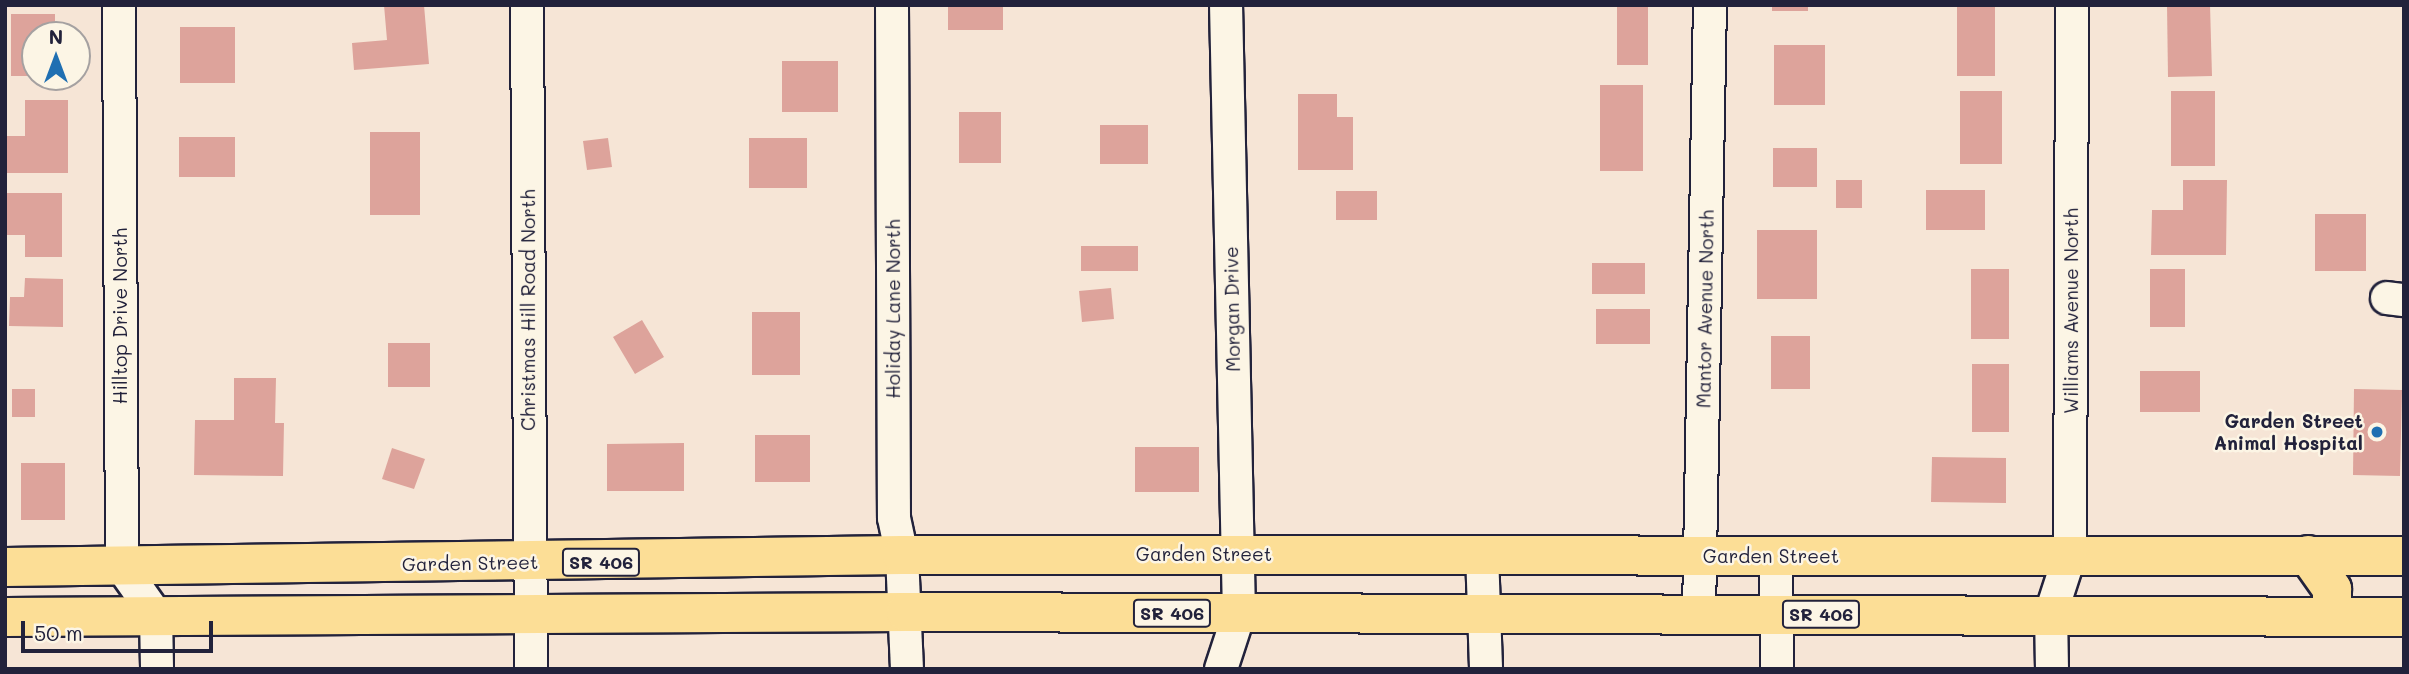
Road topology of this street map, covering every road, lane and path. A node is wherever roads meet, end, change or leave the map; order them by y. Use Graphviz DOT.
graph roads {
  1 [pos="119,5"];
  2 [pos="527,5"];
  3 [pos="892,5"];
  4 [pos="1226,5"];
  5 [pos="1710,5"];
  6 [pos="2072,5"];
  7 [pos="1482,553"];
  8 [pos="902,555"];
  9 [pos="1237,555"];
  10 [pos="2070,555"];
  11 [pos="2308,555"];
  12 [pos="1700,556"];
  13 [pos="2404,556"];
  14 [pos="1776,557"];
  15 [pos="529,563"];
  16 [pos="121,566"];
  17 [pos="5,567"];
  18 [pos="906,612"];
  19 [pos="2052,613"];
  20 [pos="1239,614"];
  21 [pos="1484,614"];
  22 [pos="1699,614"];
  23 [pos="1776,614"];
  24 [pos="156,615"];
  25 [pos="530,615"];
  26 [pos="2332,616"];
  27 [pos="5,617"];
  28 [pos="2404,617"];
  29 [pos="157,669"];
  30 [pos="531,669"];
  31 [pos="907,669"];
  32 [pos="1221,669"];
  33 [pos="1486,669"];
  34 [pos="1777,669"];
  35 [pos="2052,669"];
  1 -- 16 [label="street, Hilltop Drive North"];
  2 -- 15 [label="street, Christmas Hill Road North"];
  3 -- 8 [label="street, Holiday Lane North"];
  4 -- 9 [label="street, Morgan Drive"];
  5 -- 12 [label="street, Mantor Avenue North"];
  6 -- 10 [label="street, Williams Avenue North"];
  7 -- 9 [label="main road, Garden Street / SR 406"];
  7 -- 12 [label="main road, Garden Street / SR 406"];
  7 -- 21 [label="street"];
  8 -- 9 [label="main road, Garden Street / SR 406"];
  8 -- 15 [label="main road, Garden Street / SR 406"];
  8 -- 18 [label="street, Holiday Lane North"];
  9 -- 20 [label="street, Morgan Drive"];
  10 -- 11 [label="main road, Garden Street / SR 406"];
  10 -- 14 [label="main road, Garden Street / SR 406"];
  10 -- 19 [label="street, Williams Avenue North"];
  11 -- 13 [label="main road, Garden Street / SR 406"];
  11 -- 26 [label="main road"];
  12 -- 14 [label="main road, Garden Street / SR 406"];
  12 -- 22 [label="street, Mantor Avenue North"];
  14 -- 23 [label="street"];
  15 -- 16 [label="main road, Garden Street / SR 406"];
  15 -- 25 [label="street, Christmas Hill Road North"];
  16 -- 17 [label="main road, Garden Street / SR 406"];
  16 -- 24 [label="street"];
  18 -- 20 [label="main road, SR 406"];
  18 -- 25 [label="main road, SR 406"];
  18 -- 31 [label="street, Holiday Lane North"];
  19 -- 23 [label="main road, SR 406"];
  19 -- 26 [label="main road, SR 406"];
  19 -- 35 [label="street, Williams Avenue North"];
  20 -- 21 [label="main road, SR 406"];
  20 -- 32 [label="street"];
  21 -- 22 [label="main road, SR 406"];
  21 -- 33 [label="street"];
  22 -- 23 [label="main road, SR 406"];
  23 -- 34 [label="street"];
  24 -- 25 [label="main road, SR 406"];
  24 -- 27 [label="main road, SR 406"];
  24 -- 29 [label="street"];
  25 -- 30 [label="street, Christmas Hill Road North"];
  26 -- 28 [label="main road, SR 406"];
}
